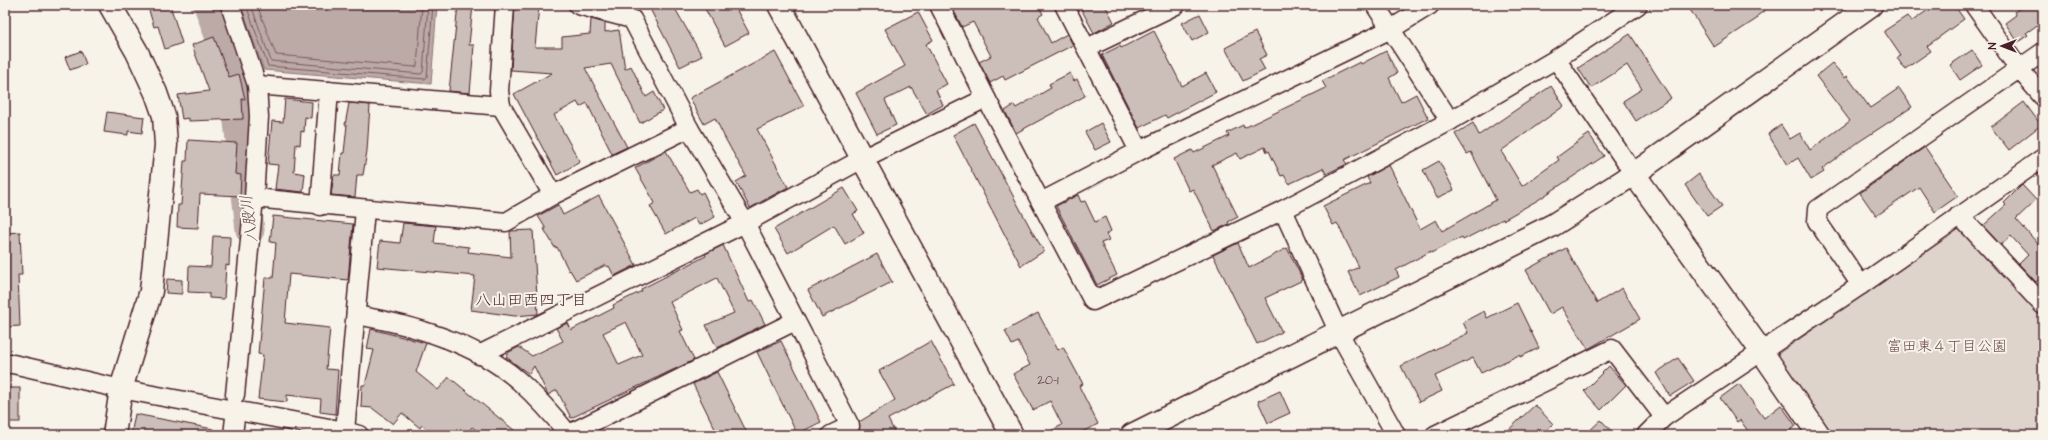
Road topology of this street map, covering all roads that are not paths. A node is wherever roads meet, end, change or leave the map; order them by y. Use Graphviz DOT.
graph roads {
  1 [pos="110,5"];
  2 [pos="230,5"];
  3 [pos="505,5"];
  4 [pos="578,5"];
  5 [pos="779,5"];
  6 [pos="940,5"];
  7 [pos="1064,5"];
  8 [pos="1176,5"];
  9 [pos="1375,5"];
  10 [pos="1430,5"];
  11 [pos="1638,5"];
  12 [pos="1872,5"];
  13 [pos="1974,5"];
  14 [pos="1391,29"];
  15 [pos="1086,48"];
  16 [pos="2043,52"];
  17 [pos="1556,59"];
  18 [pos="2019,69"];
  19 [pos="256,86"];
  20 [pos="329,91"];
  21 [pos="2043,97"];
  22 [pos="986,98"];
  23 [pos="502,106"];
  24 [pos="1450,121"];
  25 [pos="689,128"];
  26 [pos="1139,151"];
  27 [pos="2043,158"];
  28 [pos="862,159"];
  29 [pos="1634,174"];
  30 [pos="553,195"];
  31 [pos="254,198"];
  32 [pos="1041,202"];
  33 [pos="320,206"];
  34 [pos="365,210"];
  35 [pos="1283,210"];
  36 [pos="1960,215"];
  37 [pos="744,223"];
  38 [pos="1861,285"];
  39 [pos="2043,305"];
  40 [pos="356,315"];
  41 [pos="795,321"];
  42 [pos="1339,333"];
  43 [pos="1762,352"];
  44 [pos="479,355"];
  45 [pos="5,364"];
  46 [pos="121,389"];
  47 [pos="235,402"];
  48 [pos="1664,417"];
  49 [pos="855,430"];
  50 [pos="352,433"];
  51 [pos="114,435"];
  52 [pos="233,435"];
  53 [pos="569,435"];
  54 [pos="831,435"];
  55 [pos="1012,435"];
  56 [pos="1132,435"];
  57 [pos="1396,435"];
  58 [pos="1435,435"];
  59 [pos="1646,435"];
  60 [pos="1819,435"];
  1 -- 46 [label="street"];
  2 -- 19 [label="street"];
  3 -- 23 [label="street"];
  4 -- 25 [label="street"];
  5 -- 28 [label="street"];
  6 -- 22 [label="street"];
  7 -- 15 [label="street"];
  8 -- 15 [label="street"];
  9 -- 14 [label="street"];
  10 -- 14 [label="street"];
  11 -- 17 [label="street"];
  12 -- 29 [label="street"];
  13 -- 18 [label="street"];
  14 -- 24 [label="street"];
  14 -- 26 [label="street"];
  15 -- 26 [label="street"];
  16 -- 18 [label="street"];
  17 -- 24 [label="street"];
  17 -- 29 [label="street"];
  18 -- 21 [label="street"];
  18 -- 38 [label="street"];
  19 -- 20 [label="street"];
  19 -- 31 [label="street"];
  20 -- 23 [label="street"];
  20 -- 33 [label="street"];
  22 -- 28 [label="street"];
  22 -- 32 [label="street"];
  23 -- 30 [label="street"];
  24 -- 35 [label="street"];
  25 -- 30 [label="street"];
  25 -- 37 [label="street"];
  26 -- 32 [label="street"];
  27 -- 36 [label="street"];
  28 -- 37 [label="street"];
  28 -- 55 [label="street"];
  29 -- 42 [label="street"];
  29 -- 43 [label="street"];
  30 -- 34 [label="street"];
  31 -- 33 [label="street"];
  31 -- 47 [label="street"];
  32 -- 35 [label="street"];
  33 -- 34 [label="street"];
  34 -- 40 [label="street"];
  35 -- 42 [label="street"];
  36 -- 38 [label="street"];
  36 -- 39 [label="street"];
  37 -- 41 [label="street"];
  37 -- 44 [label="street"];
  38 -- 43 [label="street"];
  40 -- 44 [label="street"];
  40 -- 50 [label="street"];
  41 -- 49 [label="street"];
  41 -- 53 [label="street"];
  42 -- 56 [label="street"];
  42 -- 57 [label="street"];
  43 -- 48 [label="street"];
  43 -- 60 [label="street"];
  44 -- 53 [label="street"];
  45 -- 46 [label="street"];
  46 -- 47 [label="street"];
  46 -- 51 [label="street"];
  47 -- 50 [label="street"];
  47 -- 52 [label="street"];
  48 -- 58 [label="street"];
  48 -- 59 [label="street"];
  49 -- 54 [label="street"];
}
